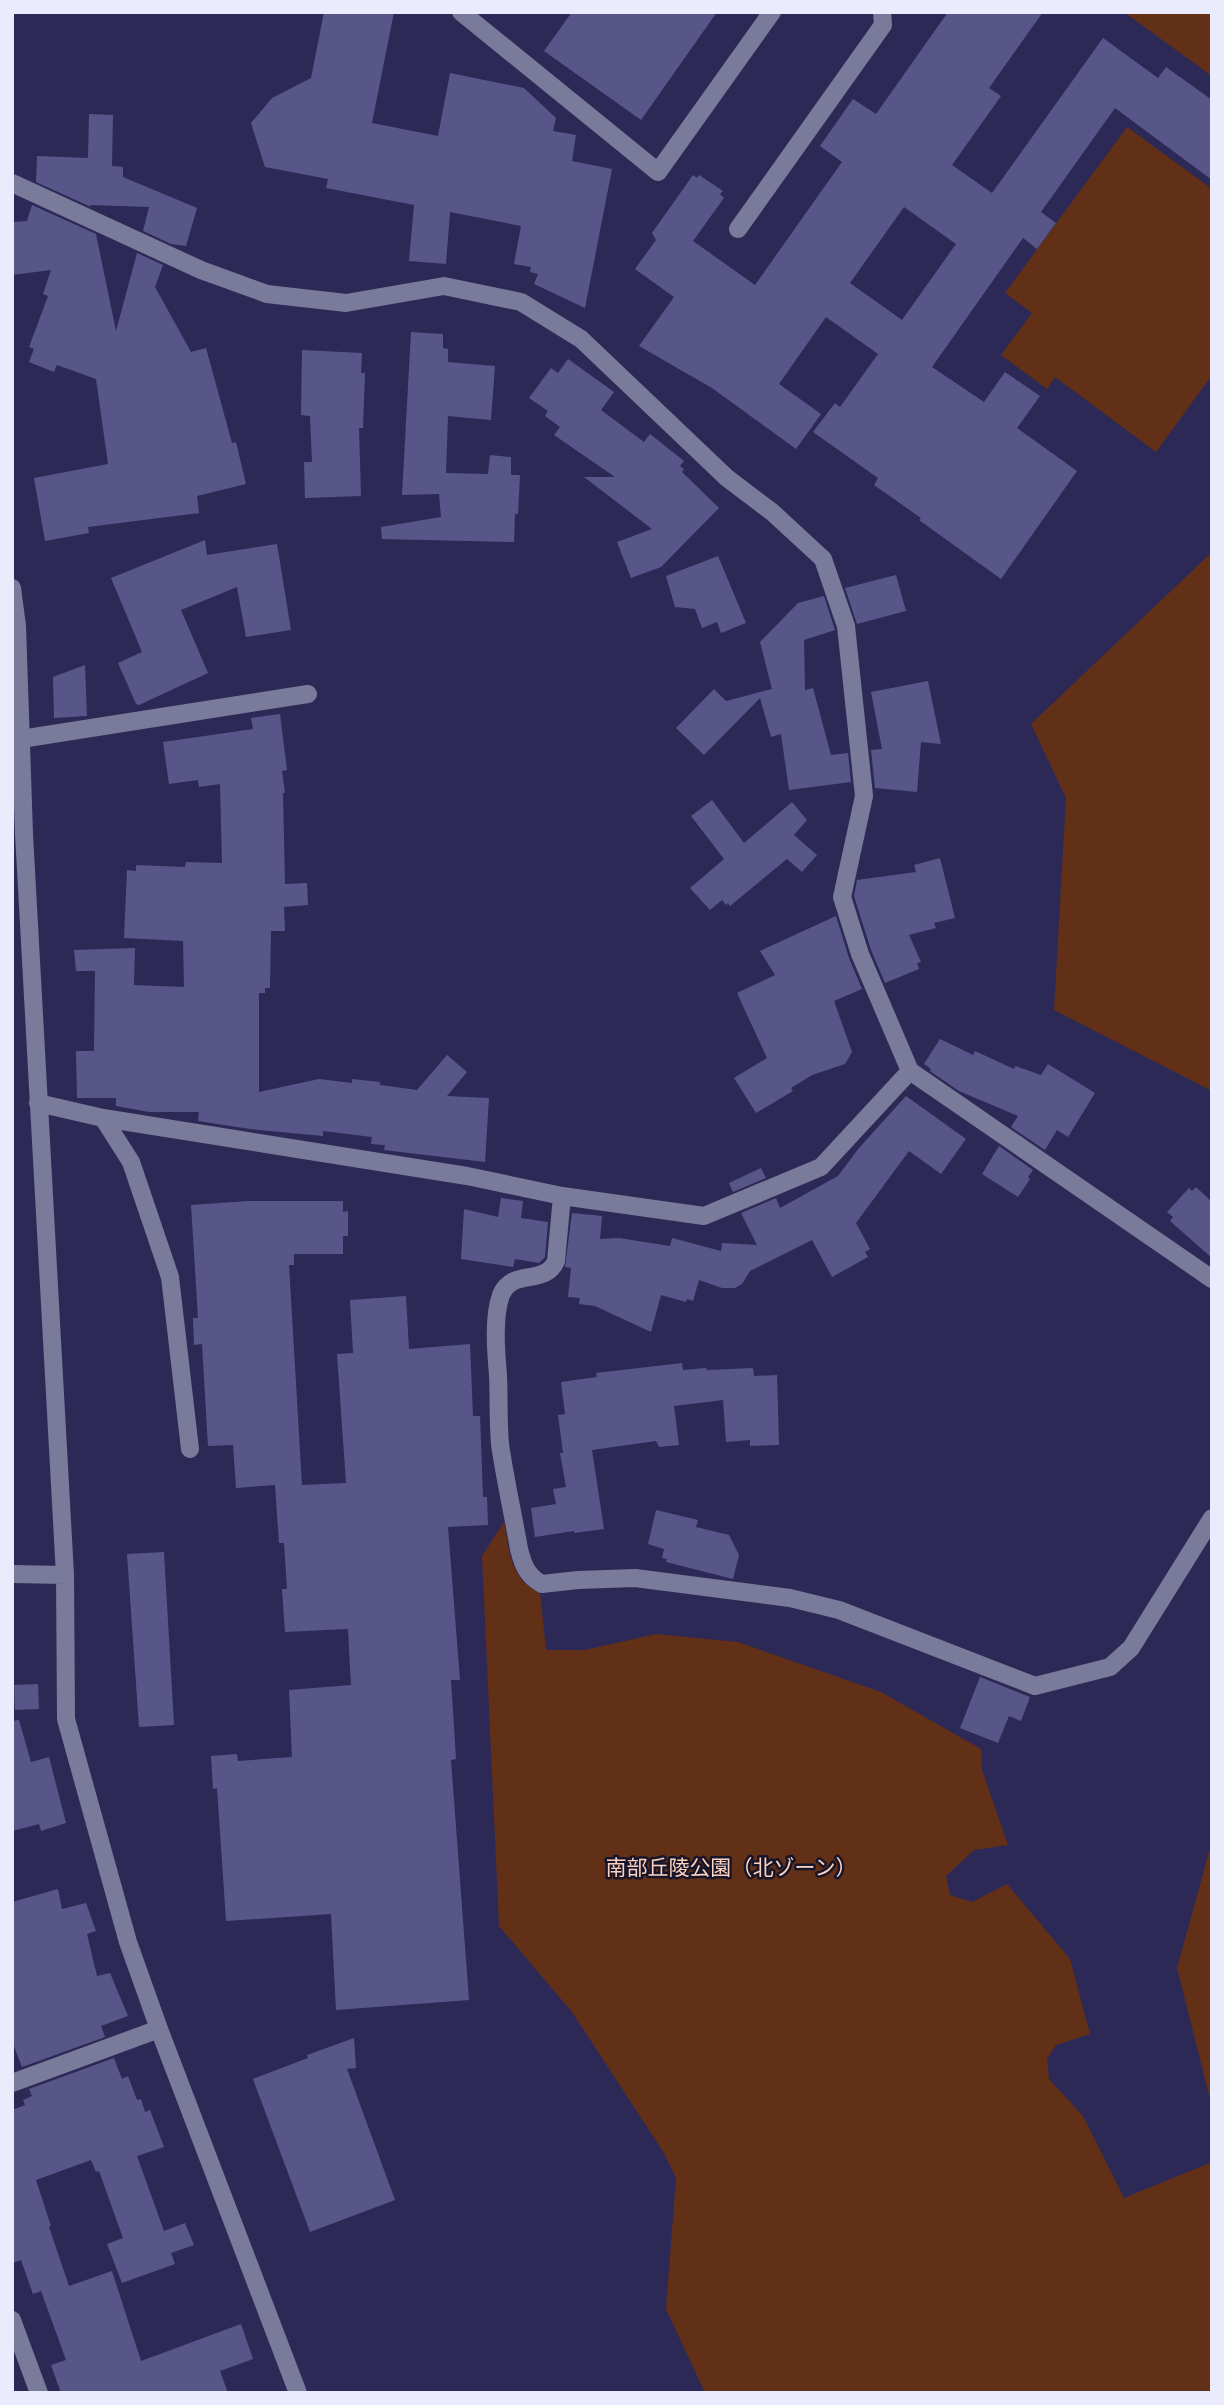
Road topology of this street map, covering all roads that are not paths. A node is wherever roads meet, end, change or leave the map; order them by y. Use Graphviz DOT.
graph roads {
  1 [pos="461,12"];
  2 [pos="772,12"];
  3 [pos="882,12"];
  4 [pos="12,183"];
  5 [pos="738,229"];
  6 [pos="12,588"];
  7 [pos="308,694"];
  8 [pos="20,740"];
  9 [pos="18,834"];
  10 [pos="910,1071"];
  11 [pos="38,1103"];
  12 [pos="103,1118"];
  13 [pos="562,1196"];
  14 [pos="1212,1279"];
  15 [pos="190,1449"];
  16 [pos="1212,1518"];
  17 [pos="12,1574"];
  18 [pos="65,1575"];
  19 [pos="159,2029"];
  20 [pos="12,2082"];
  21 [pos="12,2320"];
  22 [pos="20,2365"];
  23 [pos="39,2393"];
  24 [pos="298,2393"];
  1 -- 2 [label="street"];
  3 -- 5 [label="street"];
  4 -- 10 [label="street"];
  6 -- 8 [label="street"];
  7 -- 8 [label="street"];
  8 -- 9 [label="street"];
  9 -- 11 [label="street"];
  10 -- 13 [label="street"];
  10 -- 14 [label="street"];
  11 -- 12 [label="street"];
  11 -- 18 [label="street"];
  12 -- 13 [label="street"];
  12 -- 15 [label="street"];
  13 -- 16 [label="street"];
  17 -- 18 [label="street"];
  18 -- 19 [label="street"];
  19 -- 20 [label="street"];
  19 -- 24 [label="street"];
  21 -- 22 [label="street"];
  22 -- 23 [label="street"];
}
